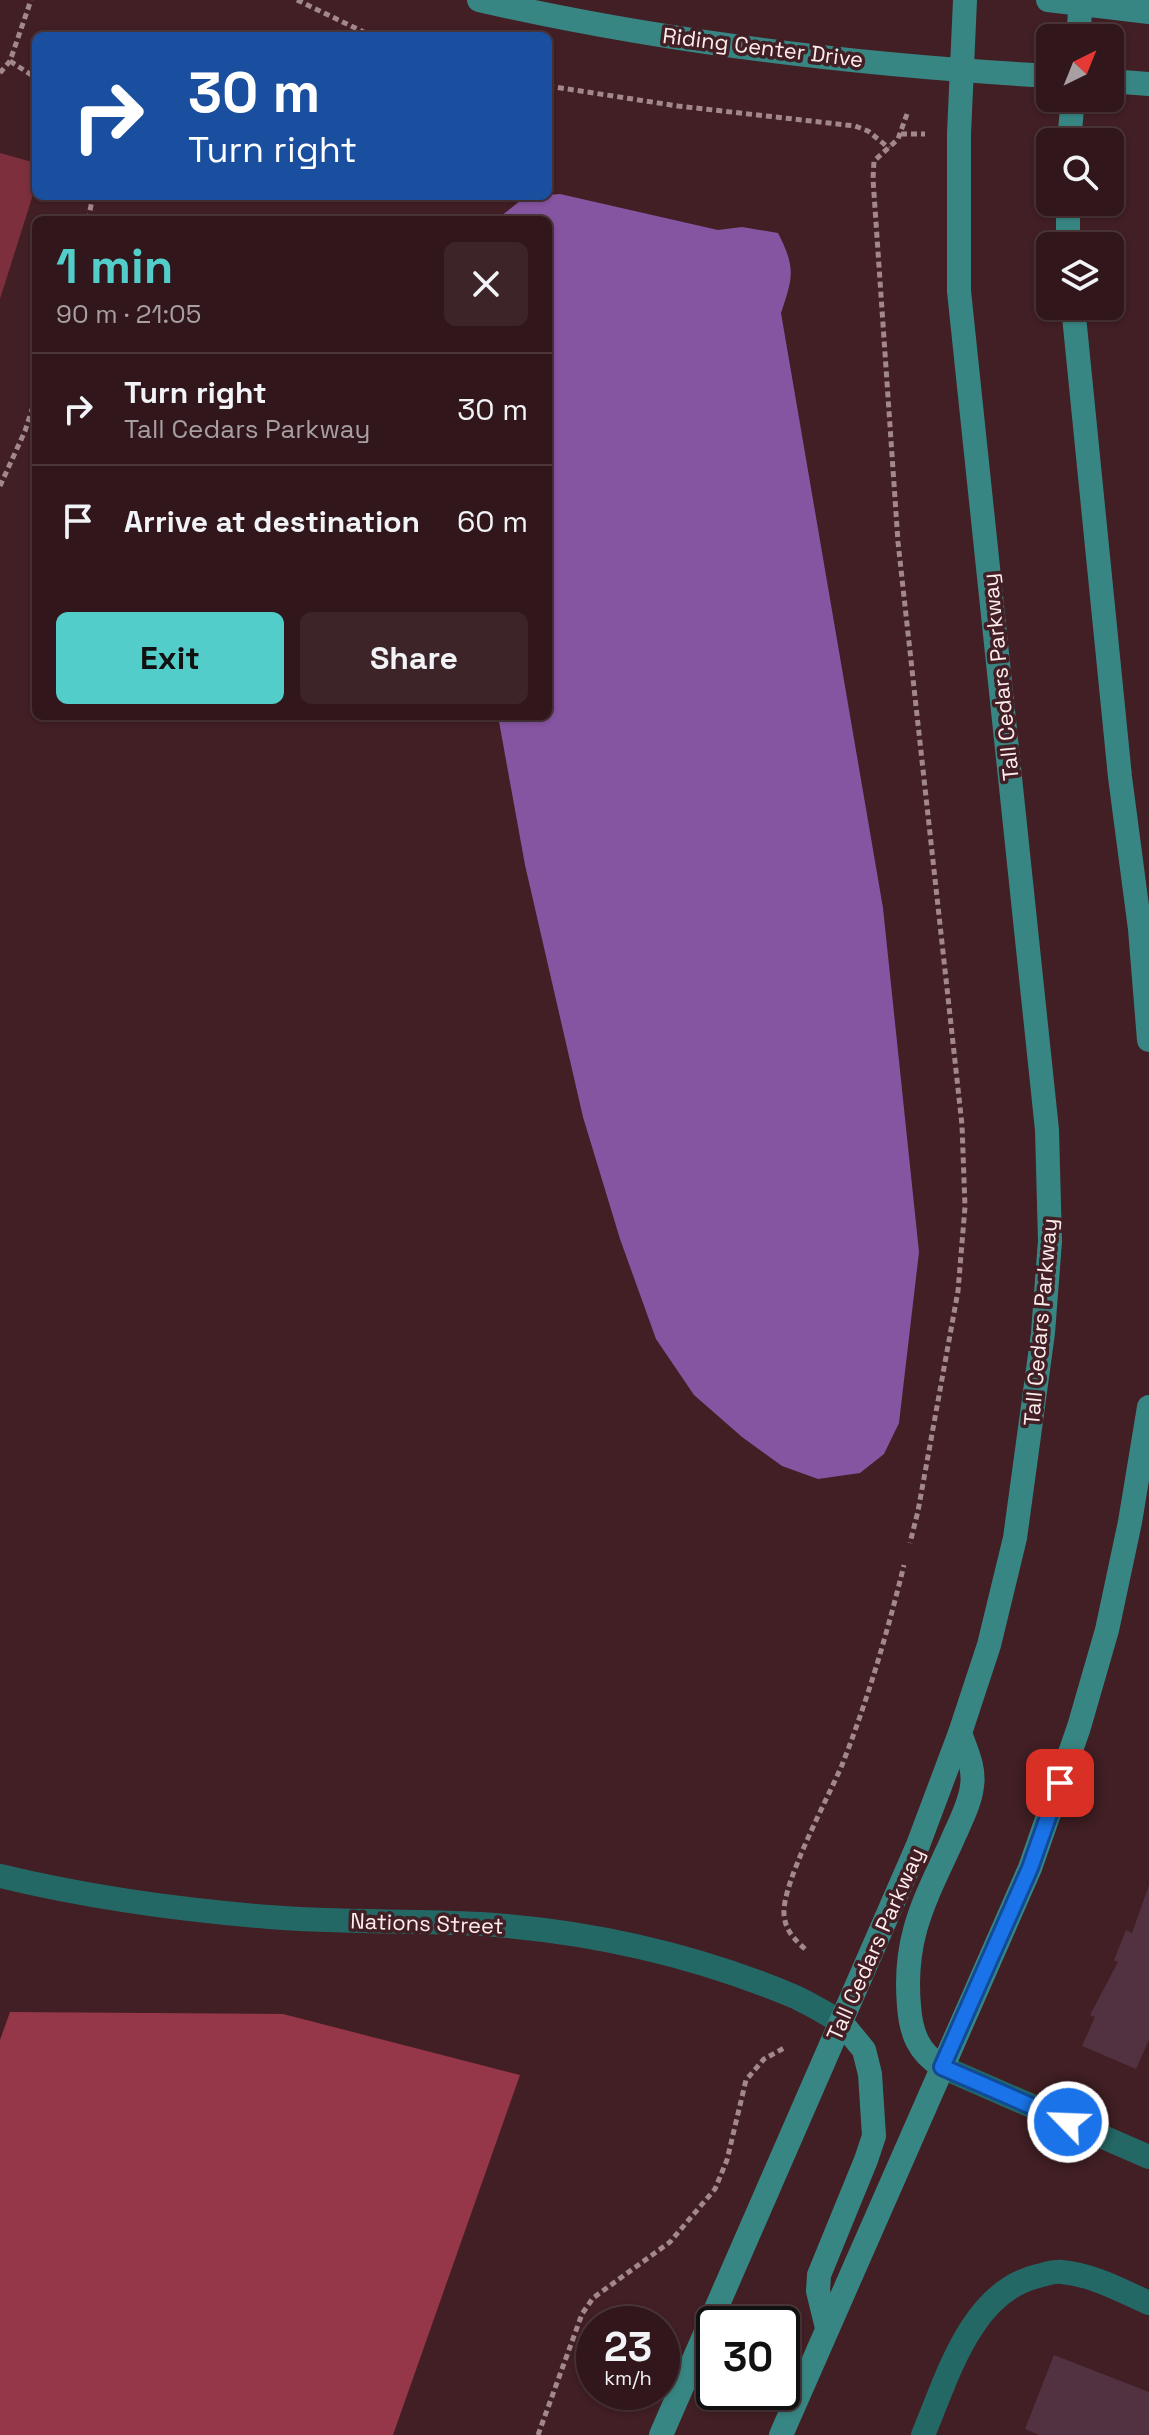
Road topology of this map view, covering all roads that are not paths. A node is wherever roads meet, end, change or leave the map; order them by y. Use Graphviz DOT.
graph roads {
  1 [pos="479,0"];
  2 [pos="965,0"];
  3 [pos="1048,0"];
  4 [pos="1081,1"];
  5 [pos="1149,12"];
  6 [pos="1079,24"];
  7 [pos="960,71"];
  8 [pos="1036,75"];
  9 [pos="1124,82"];
  10 [pos="1149,84"];
  11 [pos="1074,320"];
  12 [pos="1149,1040"];
  13 [pos="1149,1407"];
  14 [pos="960,1733"];
  15 [pos="0,1876"];
  16 [pos="841,2022"];
  17 [pos="942,2067"];
  18 [pos="1149,2157"];
  19 [pos="1149,2303"];
  20 [pos="827,2328"];
  21 [pos="661,2435"];
  22 [pos="781,2435"];
  23 [pos="923,2435"];
  1 -- 7 [label="main road, Riding Center Drive"];
  2 -- 7 [label="main road, Tall Cedars Parkway"];
  3 -- 4 [label="main road"];
  4 -- 5 [label="main road"];
  4 -- 6 [label="main road"];
  7 -- 8 [label="main road, Riding Center Drive"];
  7 -- 14 [label="main road, Tall Cedars Parkway"];
  9 -- 10 [label="main road"];
  11 -- 12 [label="main road"];
  13 -- 17 [label="main road"];
  14 -- 16 [label="main road, Tall Cedars Parkway"];
  14 -- 17 [label="main road"];
  15 -- 16 [label="street, Nations Street"];
  16 -- 20 [label="main road"];
  16 -- 21 [label="main road, Tall Cedars Parkway"];
  17 -- 18 [label="street"];
  17 -- 20 [label="main road"];
  19 -- 23 [label="street"];
  20 -- 22 [label="main road"];
}
